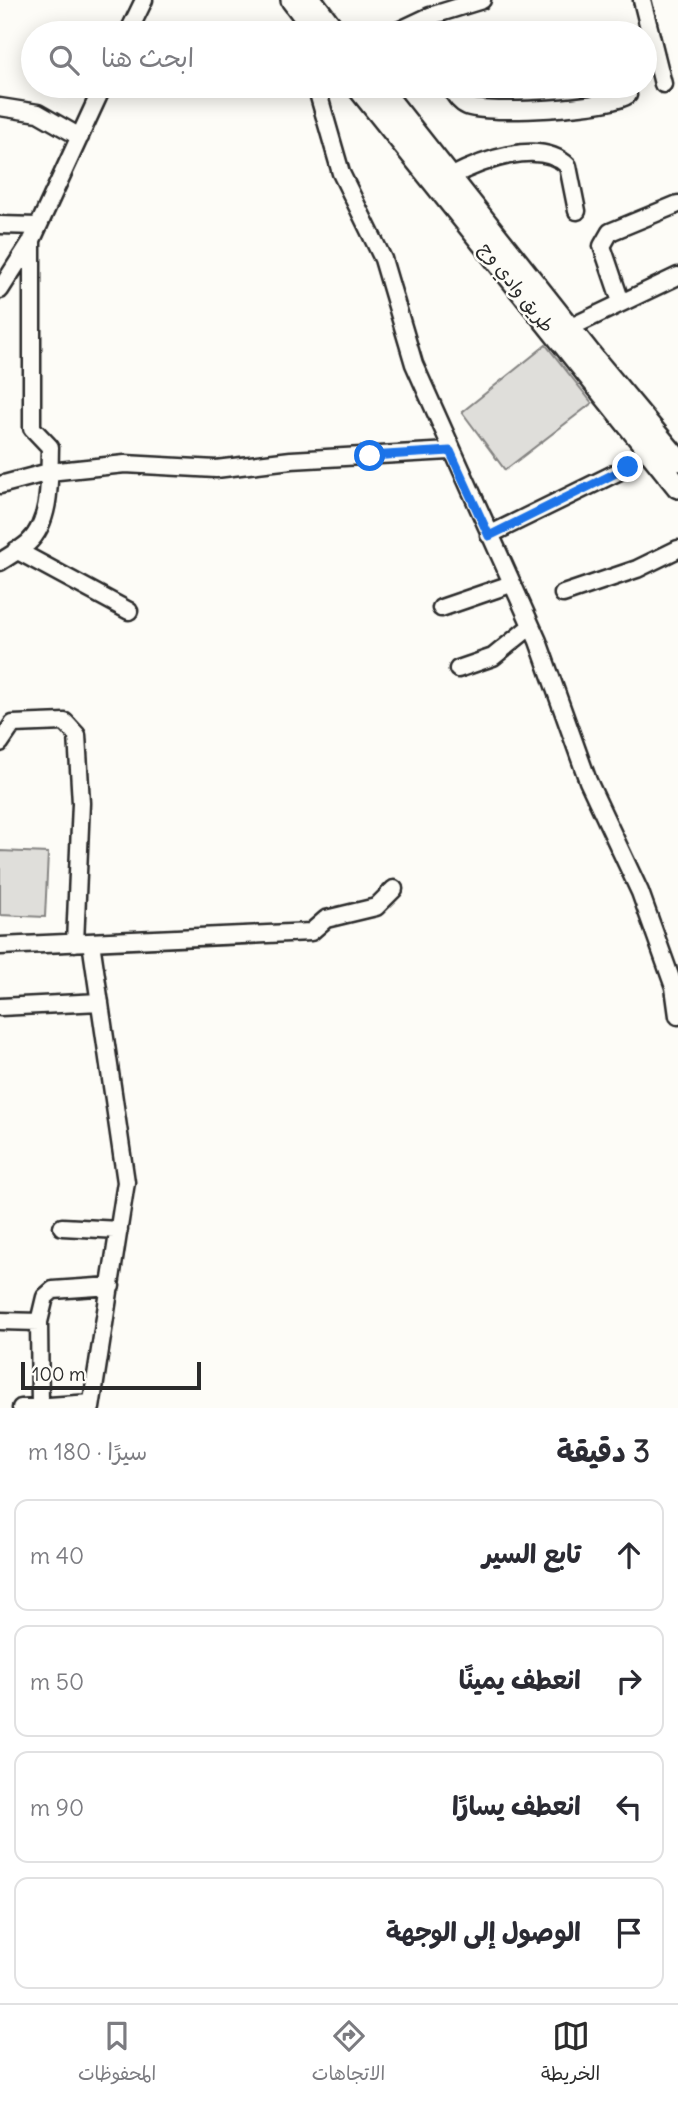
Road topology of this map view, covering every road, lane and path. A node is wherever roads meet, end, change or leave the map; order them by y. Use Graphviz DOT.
graph roads {
  1 [pos="144,0"];
  2 [pos="292,0"];
  3 [pos="311,0"];
  4 [pos="482,0"];
  5 [pos="642,0"];
  6 [pos="134,21"];
  7 [pos="298,21"];
  8 [pos="308,21"];
  9 [pos="328,21"];
  10 [pos="419,21"];
  11 [pos="647,21"];
  12 [pos="657,59"];
  13 [pos="663,83"];
  14 [pos="98,98"];
  15 [pos="319,98"];
  16 [pos="367,98"];
  17 [pos="387,98"];
  18 [pos="459,98"];
  19 [pos="624,98"];
  20 [pos="0,107"];
  21 [pos="80,137"];
  22 [pos="450,177"];
  23 [pos="678,204"];
  24 [pos="577,211"];
  25 [pos="0,225"];
  26 [pos="35,233"];
  27 [pos="678,275"];
  28 [pos="0,290"];
  29 [pos="621,302"];
  30 [pos="569,328"];
  31 [pos="450,451"];
  32 [pos="678,460"];
  33 [pos="628,467"];
  34 [pos="50,472"];
  35 [pos="0,485"];
  36 [pos="678,487"];
  37 [pos="489,536"];
  38 [pos="678,549"];
  39 [pos="16,551"];
  40 [pos="0,562"];
  41 [pos="511,584"];
  42 [pos="563,594"];
  43 [pos="441,608"];
  44 [pos="129,611"];
  45 [pos="531,626"];
  46 [pos="458,668"];
  47 [pos="0,743"];
  48 [pos="394,889"];
  49 [pos="83,942"];
  50 [pos="0,946"];
  51 [pos="100,1002"];
  52 [pos="0,1007"];
  53 [pos="678,1016"];
  54 [pos="62,1227"];
  55 [pos="119,1230"];
  56 [pos="111,1286"];
  57 [pos="0,1321"];
  58 [pos="39,1322"];
  59 [pos="91,1406"];
  60 [pos="40,1407"];
  61 [pos="21,1408"];
  1 -- 6 [label="street"];
  2 -- 7 [label="street"];
  2 -- 8 [label="main road"];
  3 -- 9 [label="main road"];
  4 -- 10 [label="street"];
  5 -- 11 [label="street"];
  12 -- 13 [label="street"];
  14 -- 21 [label="street"];
  15 -- 31 [label="street"];
  16 -- 36 [label="main road, طريق وادي وج"];
  17 -- 22 [label="main road, طريق وادي وج"];
  18 -- 19 [label="street"];
  20 -- 21 [label="street"];
  21 -- 26 [label="street"];
  22 -- 24 [label="street"];
  22 -- 30 [label="main road, طريق وادي وج"];
  23 -- 29 [label="street"];
  25 -- 26 [label="street"];
  26 -- 28 [label="street"];
  26 -- 34 [label="street"];
  27 -- 29 [label="street"];
  29 -- 30 [label="street"];
  30 -- 32 [label="main road, طريق وادي وج"];
  31 -- 34 [label="street"];
  31 -- 37 [label="street"];
  33 -- 37 [label="street"];
  34 -- 35 [label="street"];
  34 -- 39 [label="street"];
  37 -- 41 [label="street"];
  38 -- 42 [label="street"];
  39 -- 40 [label="street"];
  39 -- 44 [label="street"];
  41 -- 43 [label="street"];
  41 -- 45 [label="street"];
  45 -- 46 [label="street"];
  45 -- 53 [label="street"];
  47 -- 49 [label="street"];
  48 -- 49 [label="street"];
  49 -- 50 [label="street"];
  49 -- 51 [label="street"];
  51 -- 52 [label="street"];
  51 -- 55 [label="street"];
  54 -- 55 [label="street"];
  55 -- 56 [label="street"];
  56 -- 58 [label="street"];
  56 -- 59 [label="street"];
  57 -- 58 [label="street"];
  58 -- 60 [label="street"];
  59 -- 60 [label="street"];
  60 -- 61 [label="street"];
}
